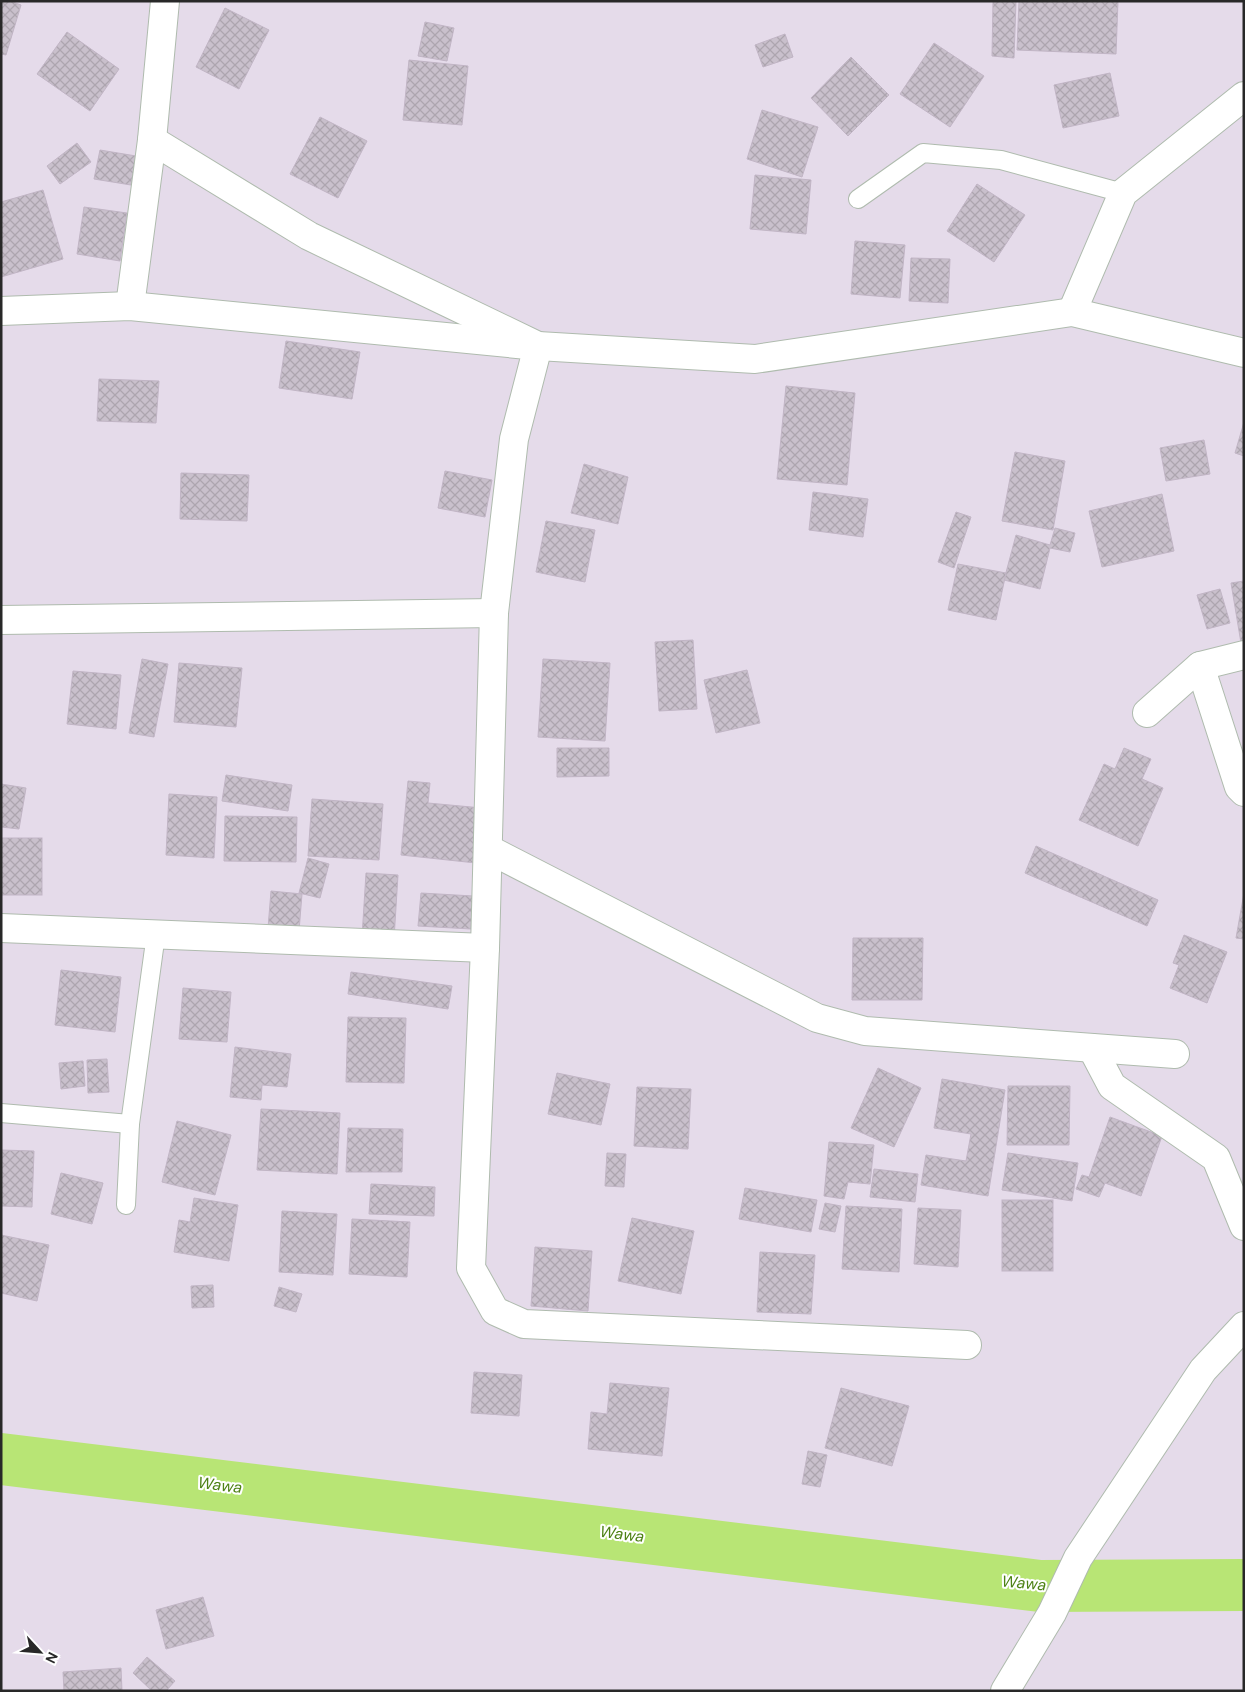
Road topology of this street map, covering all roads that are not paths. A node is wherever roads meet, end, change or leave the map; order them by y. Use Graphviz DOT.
graph roads {
  1 [pos="165,1"];
  2 [pos="1244,96"];
  3 [pos="152,140"];
  4 [pos="1122,193"];
  5 [pos="858,199"];
  6 [pos="130,306"];
  7 [pos="1,311"];
  8 [pos="1072,312"];
  9 [pos="538,346"];
  10 [pos="1244,353"];
  11 [pos="494,613"];
  12 [pos="1,620"];
  13 [pos="1244,655"];
  14 [pos="1200,666"];
  15 [pos="1147,712"];
  16 [pos="1244,792"];
  17 [pos="488,849"];
  18 [pos="1,928"];
  19 [pos="156,934"];
  20 [pos="485,948"];
  21 [pos="1092,1048"];
  22 [pos="1175,1054"];
  23 [pos="1,1113"];
  24 [pos="130,1124"];
  25 [pos="126,1205"];
  26 [pos="1244,1226"];
  27 [pos="1244,1326"];
  28 [pos="966,1345"];
  29 [pos="1005,1691"];
  1 -- 3 [label="street"];
  2 -- 4 [label="street"];
  3 -- 6 [label="street"];
  3 -- 9 [label="street"];
  4 -- 5 [label="lane"];
  4 -- 8 [label="street"];
  6 -- 7 [label="street"];
  6 -- 9 [label="street"];
  8 -- 9 [label="street"];
  8 -- 10 [label="street"];
  9 -- 11 [label="street"];
  11 -- 12 [label="street"];
  11 -- 17 [label="street"];
  13 -- 14 [label="street"];
  14 -- 15 [label="street"];
  14 -- 16 [label="street"];
  17 -- 20 [label="street"];
  17 -- 21 [label="street"];
  18 -- 19 [label="street"];
  19 -- 20 [label="street"];
  19 -- 24 [label="lane"];
  20 -- 28 [label="street"];
  21 -- 22 [label="street"];
  21 -- 26 [label="street"];
  23 -- 24 [label="lane"];
  24 -- 25 [label="lane"];
  27 -- 29 [label="street"];
}
